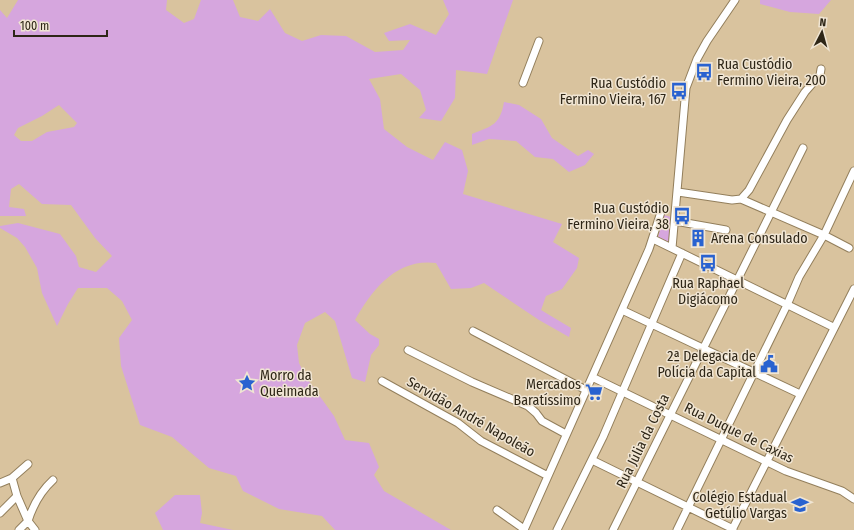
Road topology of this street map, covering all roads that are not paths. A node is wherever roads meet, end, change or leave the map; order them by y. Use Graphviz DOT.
graph roads {
  1 [pos="735,0"];
  2 [pos="539,41"];
  3 [pos="821,69"];
  4 [pos="523,83"];
  5 [pos="803,148"];
  6 [pos="854,171"];
  7 [pos="678,192"];
  8 [pos="741,199"];
  9 [pos="661,212"];
  10 [pos="770,213"];
  11 [pos="675,218"];
  12 [pos="726,230"];
  13 [pos="824,235"];
  14 [pos="653,239"];
  15 [pos="672,248"];
  16 [pos="849,248"];
  17 [pos="682,254"];
  18 [pos="737,280"];
  19 [pos="854,289"];
  20 [pos="787,305"];
  21 [pos="622,310"];
  22 [pos="652,324"];
  23 [pos="833,327"];
  24 [pos="473,331"];
  25 [pos="703,348"];
  26 [pos="408,350"];
  27 [pos="754,373"];
  28 [pos="592,377"];
  29 [pos="382,381"];
  30 [pos="586,390"];
  31 [pos="623,392"];
  32 [pos="800,394"];
  33 [pos="670,415"];
  34 [pos="566,434"];
  35 [pos="721,440"];
  36 [pos="592,460"];
  37 [pos="766,462"];
  38 [pos="28,464"];
  39 [pos="548,476"];
  40 [pos="12,478"];
  41 [pos="53,480"];
  42 [pos="637,482"];
  43 [pos="0,483"];
  44 [pos="17,496"];
  45 [pos="854,499"];
  46 [pos="688,507"];
  47 [pos="497,510"];
  48 [pos="0,513"];
  49 [pos="28,521"];
  50 [pos="560,529"];
  51 [pos="19,530"];
  52 [pos="35,530"];
  53 [pos="524,530"];
  54 [pos="613,530"];
  55 [pos="677,530"];
  56 [pos="733,530"];
  1 -- 7 [label="street"];
  2 -- 4 [label="street"];
  3 -- 8 [label="street"];
  5 -- 10 [label="street, Rua Júlia da Costa"];
  6 -- 13 [label="street"];
  7 -- 8 [label="street"];
  7 -- 11 [label="street"];
  8 -- 10 [label="street"];
  9 -- 14 [label="street"];
  10 -- 13 [label="street"];
  10 -- 18 [label="street, Rua Júlia da Costa"];
  11 -- 12 [label="street"];
  11 -- 15 [label="street"];
  13 -- 16 [label="street"];
  13 -- 20 [label="street"];
  14 -- 15 [label="street"];
  14 -- 21 [label="street"];
  15 -- 17 [label="street"];
  17 -- 18 [label="street"];
  17 -- 22 [label="street"];
  18 -- 20 [label="street"];
  18 -- 25 [label="street, Rua Júlia da Costa"];
  19 -- 23 [label="street"];
  20 -- 23 [label="street"];
  20 -- 27 [label="street"];
  21 -- 22 [label="street"];
  21 -- 28 [label="street"];
  22 -- 25 [label="street"];
  22 -- 31 [label="street"];
  23 -- 32 [label="street"];
  24 -- 30 [label="street"];
  25 -- 27 [label="street"];
  25 -- 33 [label="street, Rua Júlia da Costa"];
  26 -- 34 [label="street"];
  27 -- 32 [label="street"];
  27 -- 35 [label="street"];
  28 -- 30 [label="street"];
  28 -- 31 [label="street, Rua Duque de Caxias"];
  29 -- 39 [label="street, Servidão André Napoleão"];
  30 -- 34 [label="street"];
  31 -- 33 [label="street, Rua Duque de Caxias"];
  31 -- 36 [label="street"];
  32 -- 37 [label="street"];
  33 -- 35 [label="street, Rua Duque de Caxias"];
  33 -- 42 [label="street, Rua Júlia da Costa"];
  34 -- 39 [label="street"];
  35 -- 37 [label="street, Rua Duque de Caxias"];
  35 -- 46 [label="street"];
  36 -- 42 [label="street"];
  36 -- 50 [label="street"];
  37 -- 45 [label="street, Rua Duque de Caxias"];
  37 -- 56 [label="street"];
  38 -- 40 [label="street"];
  39 -- 53 [label="street"];
  40 -- 43 [label="street"];
  40 -- 44 [label="street"];
  41 -- 49 [label="street"];
  42 -- 46 [label="street"];
  42 -- 54 [label="street, Rua Júlia da Costa"];
  44 -- 48 [label="street"];
  44 -- 49 [label="street"];
  46 -- 55 [label="street"];
  46 -- 56 [label="street"];
  47 -- 53 [label="street"];
  49 -- 51 [label="street"];
  49 -- 52 [label="street"];
}
